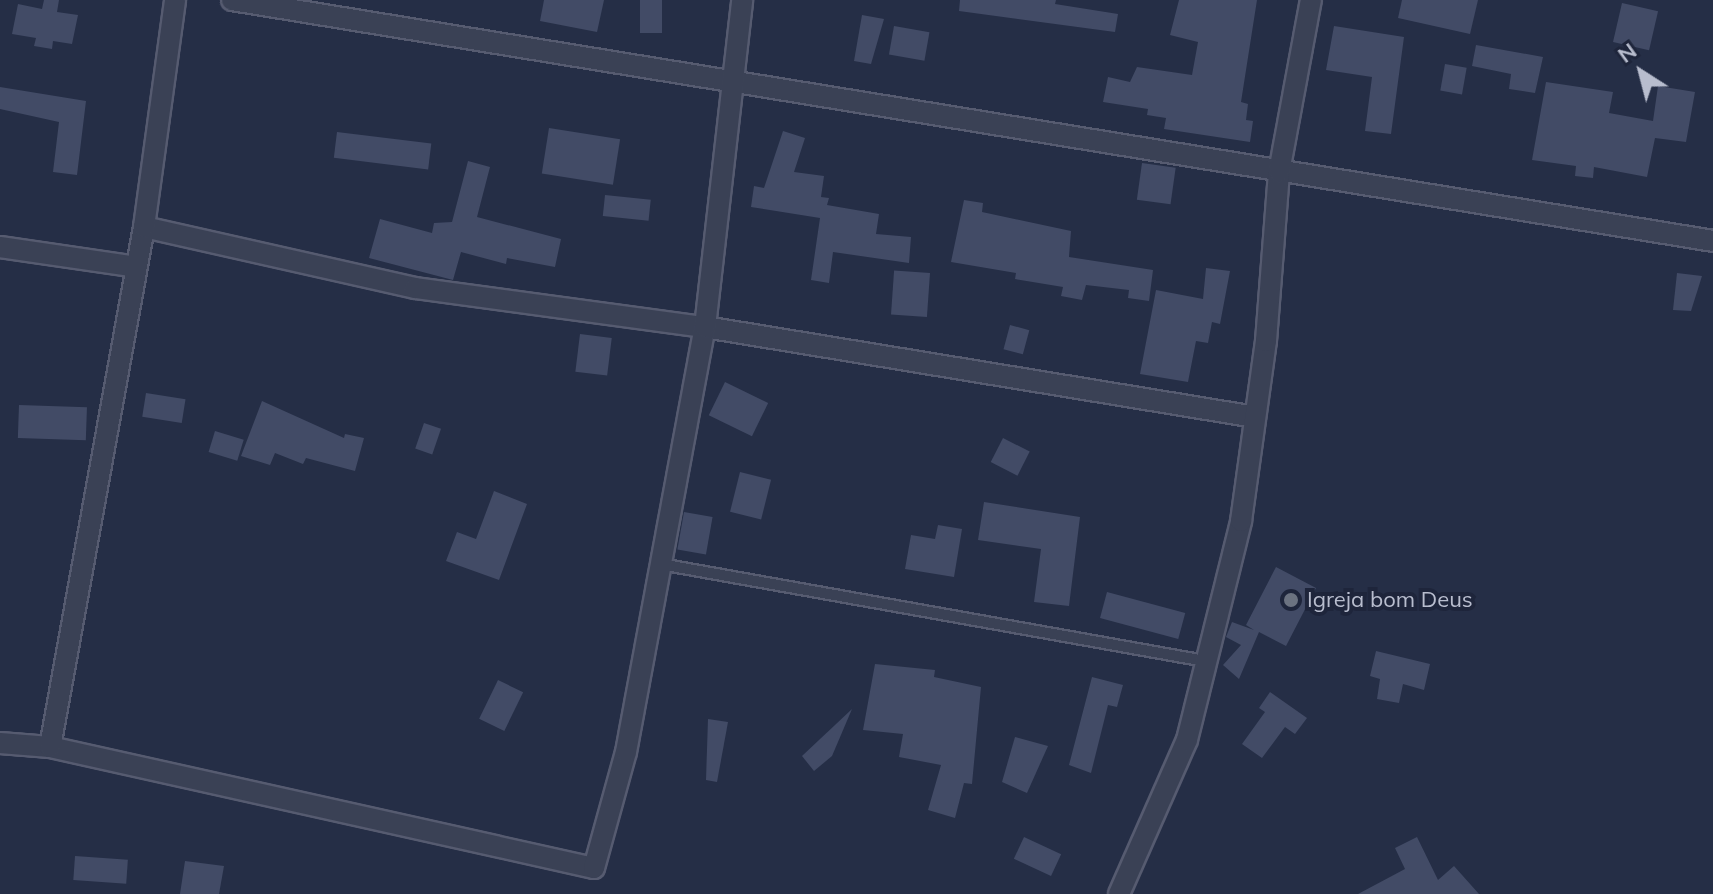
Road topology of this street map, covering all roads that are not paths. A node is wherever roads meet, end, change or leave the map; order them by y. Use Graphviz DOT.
graph roads {
  1 [pos="175,0"];
  2 [pos="232,0"];
  3 [pos="742,0"];
  4 [pos="1311,0"];
  5 [pos="733,79"];
  6 [pos="1279,172"];
  7 [pos="144,227"];
  8 [pos="1713,241"];
  9 [pos="0,247"];
  10 [pos="137,267"];
  11 [pos="705,327"];
  12 [pos="1255,417"];
  13 [pos="660,564"];
  14 [pos="1205,661"];
  15 [pos="0,743"];
  16 [pos="50,747"];
  17 [pos="1119,894"];
  1 -- 7 [label="street"];
  2 -- 5 [label="street"];
  3 -- 5 [label="street"];
  4 -- 6 [label="street"];
  5 -- 6 [label="street"];
  5 -- 11 [label="street"];
  6 -- 8 [label="street"];
  6 -- 12 [label="street"];
  7 -- 10 [label="street"];
  7 -- 11 [label="street"];
  9 -- 10 [label="street"];
  10 -- 16 [label="street"];
  11 -- 12 [label="street"];
  11 -- 13 [label="street"];
  12 -- 14 [label="street"];
  13 -- 14 [label="lane"];
  13 -- 16 [label="street"];
  14 -- 17 [label="street"];
  15 -- 16 [label="street"];
}
